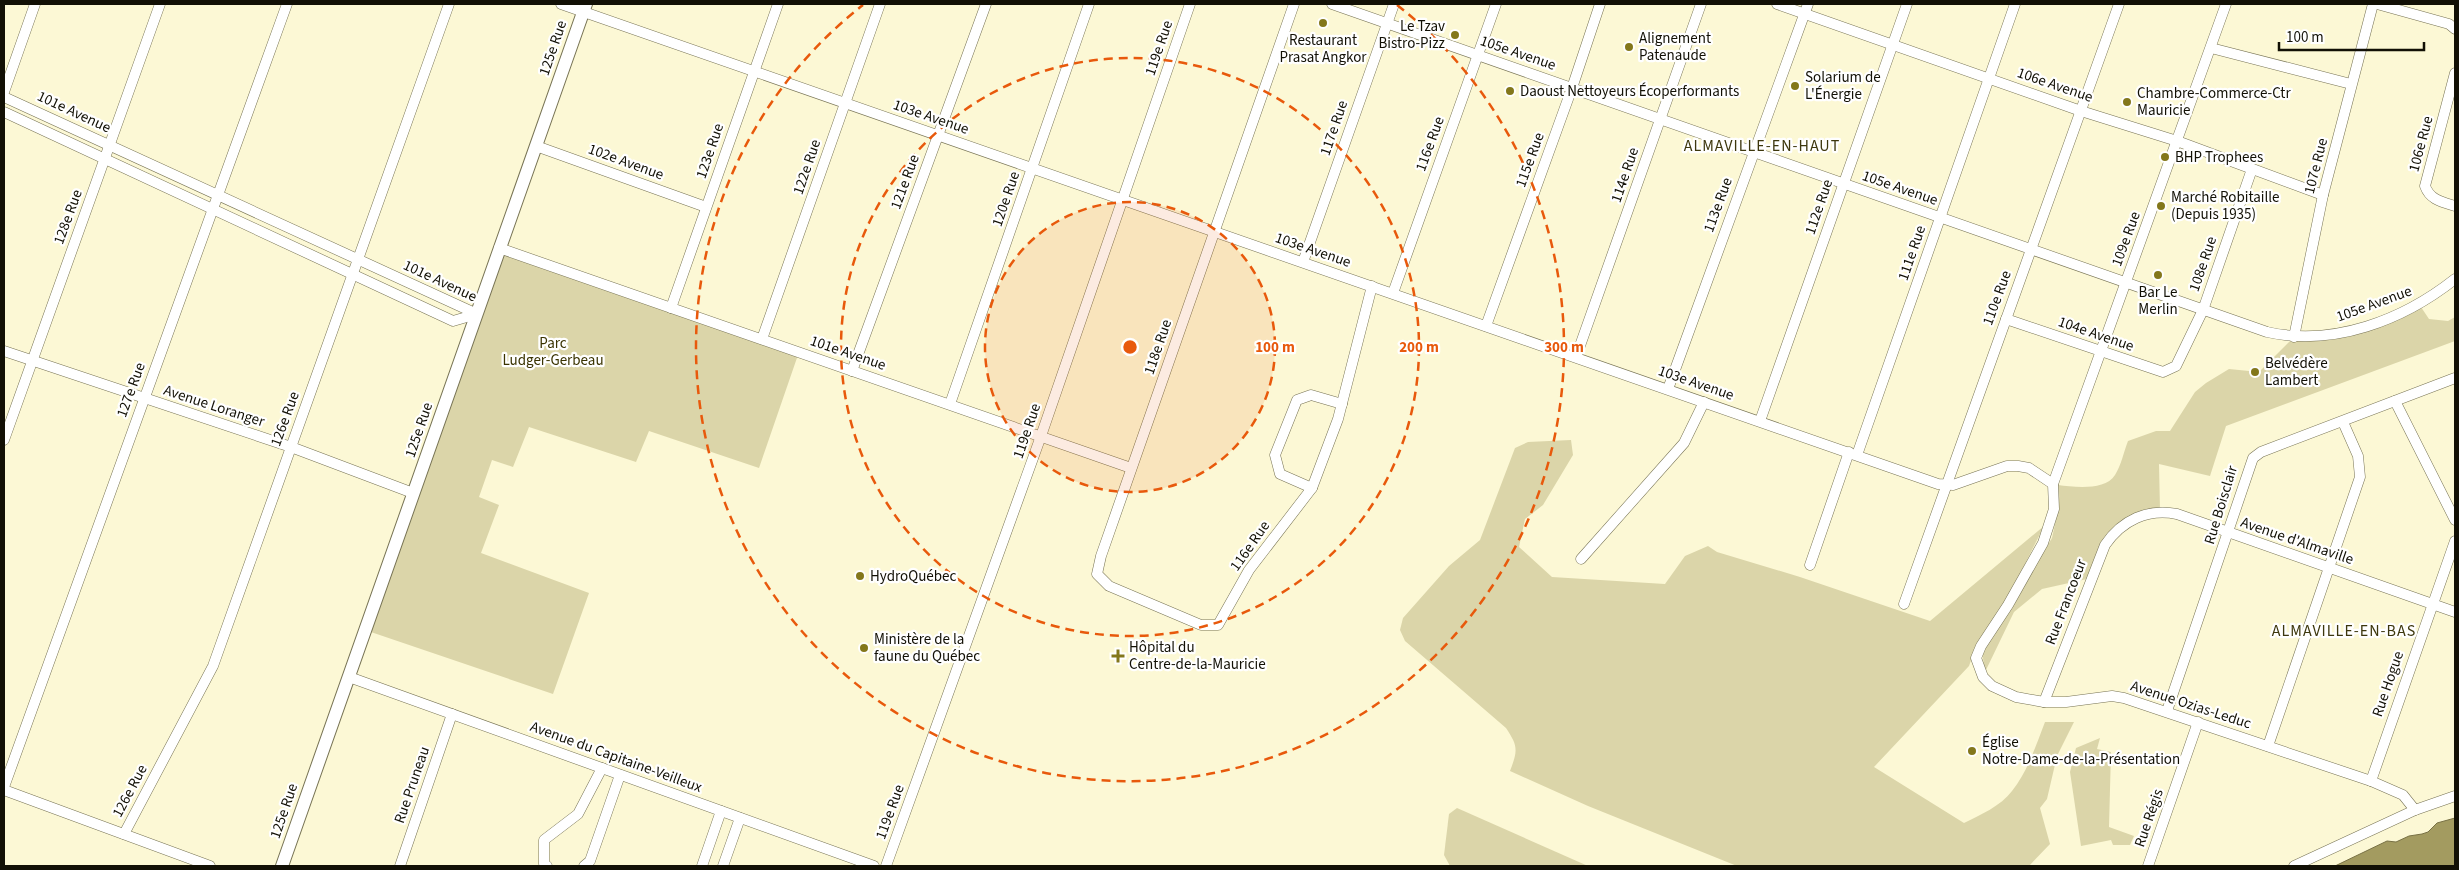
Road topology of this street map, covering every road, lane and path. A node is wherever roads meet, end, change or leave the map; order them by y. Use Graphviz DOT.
graph roads {
  1 [pos="35,4"];
  2 [pos="160,4"];
  3 [pos="287,4"];
  4 [pos="450,4"];
  5 [pos="561,4"];
  6 [pos="778,4"];
  7 [pos="880,4"];
  8 [pos="986,4"];
  9 [pos="1090,4"];
  10 [pos="1190,4"];
  11 [pos="1294,4"];
  12 [pos="1332,4"];
  13 [pos="1394,4"];
  14 [pos="1496,4"];
  15 [pos="1600,4"];
  16 [pos="1701,4"];
  17 [pos="1777,4"];
  18 [pos="1907,4"];
  19 [pos="2015,4"];
  20 [pos="2119,4"];
  21 [pos="2226,4"];
  22 [pos="2373,4"];
  23 [pos="2377,4"];
  24 [pos="585,8"];
  25 [pos="1806,9"];
  26 [pos="1387,23"];
  27 [pos="2452,27"];
  28 [pos="1893,44"];
  29 [pos="2211,48"];
  30 [pos="1477,55"];
  31 [pos="754,71"];
  32 [pos="2455,73"];
  33 [pos="1989,78"];
  34 [pos="2351,84"];
  35 [pos="1572,88"];
  36 [pos="4,92"];
  37 [pos="4,97"];
  38 [pos="845,103"];
  39 [pos="2081,111"];
  40 [pos="4,112"];
  41 [pos="1660,119"];
  42 [pos="938,135"];
  43 [pos="2177,140"];
  44 [pos="109,145"];
  45 [pos="536,146"];
  46 [pos="1754,152"];
  47 [pos="104,159"];
  48 [pos="1032,168"];
  49 [pos="2252,169"];
  50 [pos="1843,184"];
  51 [pos="218,195"];
  52 [pos="2324,196"];
  53 [pos="1123,199"];
  54 [pos="2455,206"];
  55 [pos="706,207"];
  56 [pos="212,210"];
  57 [pos="1940,218"];
  58 [pos="1214,231"];
  59 [pos="499,248"];
  60 [pos="2031,249"];
  61 [pos="358,260"];
  62 [pos="1303,262"];
  63 [pos="352,275"];
  64 [pos="2455,279"];
  65 [pos="2126,282"];
  66 [pos="1372,286"];
  67 [pos="1393,293"];
  68 [pos="671,308"];
  69 [pos="2203,310"];
  70 [pos="477,314"];
  71 [pos="2006,319"];
  72 [pos="1486,326"];
  73 [pos="2294,337"];
  74 [pos="762,339"];
  75 [pos="4,351"];
  76 [pos="2101,352"];
  77 [pos="1576,357"];
  78 [pos="32,361"];
  79 [pos="2176,366"];
  80 [pos="852,371"];
  81 [pos="2455,378"];
  82 [pos="1668,389"];
  83 [pos="144,399"];
  84 [pos="2395,401"];
  85 [pos="1704,402"];
  86 [pos="950,404"];
  87 [pos="1342,404"];
  88 [pos="1760,421"];
  89 [pos="2343,422"];
  90 [pos="1041,436"];
  91 [pos="4,440"];
  92 [pos="291,447"];
  93 [pos="1853,454"];
  94 [pos="1131,468"];
  95 [pos="2053,484"];
  96 [pos="1946,486"];
  97 [pos="1312,488"];
  98 [pos="413,493"];
  99 [pos="2455,520"];
  100 [pos="2128,522"];
  101 [pos="2228,533"];
  102 [pos="2455,541"];
  103 [pos="1581,560"];
  104 [pos="1810,565"];
  105 [pos="2328,567"];
  106 [pos="1904,604"];
  107 [pos="2431,604"];
  108 [pos="2455,612"];
  109 [pos="1218,625"];
  110 [pos="348,677"];
  111 [pos="2044,702"];
  112 [pos="2167,711"];
  113 [pos="452,714"];
  114 [pos="2198,722"];
  115 [pos="2268,746"];
  116 [pos="602,768"];
  117 [pos="620,775"];
  118 [pos="2371,781"];
  119 [pos="4,788"];
  120 [pos="2455,796"];
  121 [pos="2414,810"];
  122 [pos="721,811"];
  123 [pos="740,818"];
  124 [pos="124,834"];
  125 [pos="210,866"];
  126 [pos="282,866"];
  127 [pos="400,866"];
  128 [pos="547,866"];
  129 [pos="584,866"];
  130 [pos="702,866"];
  131 [pos="723,866"];
  132 [pos="874,866"];
  133 [pos="886,866"];
  134 [pos="2148,866"];
  135 [pos="2294,866"];
  1 -- 36 [label="street"];
  2 -- 44 [label="street, 128e Rue"];
  3 -- 51 [label="street, 127e Rue"];
  4 -- 61 [label="street, 126e Rue"];
  5 -- 24 [label="street, 103e Avenue"];
  6 -- 31 [label="street, 123e Rue"];
  7 -- 38 [label="street, 122e Rue"];
  8 -- 42 [label="street, 121e Rue"];
  9 -- 48 [label="street, 120e Rue"];
  10 -- 53 [label="street, 119e Rue"];
  11 -- 58 [label="street, 118e Rue"];
  12 -- 26 [label="street, 105e Avenue"];
  13 -- 26 [label="street, 117e Rue"];
  14 -- 30 [label="street, 116e Rue"];
  15 -- 35 [label="street, 115e Rue"];
  16 -- 41 [label="street, 114e Rue"];
  17 -- 25 [label="street, 106e Avenue"];
  18 -- 28 [label="street, 112e Rue"];
  19 -- 33 [label="street, 111e Rue"];
  20 -- 39 [label="street, 110e Rue"];
  21 -- 29 [label="street, 109e Rue"];
  22 -- 34 [label="street, 107e Rue"];
  23 -- 27 [label="street"];
  24 -- 31 [label="street, 103e Avenue"];
  24 -- 45 [label="main road, 125e Rue"];
  25 -- 28 [label="street, 106e Avenue"];
  25 -- 46 [label="street, 113e Rue"];
  26 -- 30 [label="street, 105e Avenue"];
  26 -- 62 [label="street, 117e Rue"];
  28 -- 33 [label="street, 106e Avenue"];
  28 -- 50 [label="street, 112e Rue"];
  29 -- 34 [label="street"];
  29 -- 43 [label="street, 109e Rue"];
  30 -- 35 [label="street, 105e Avenue"];
  30 -- 67 [label="street, 116e Rue"];
  31 -- 38 [label="street, 103e Avenue"];
  31 -- 55 [label="street, 123e Rue"];
  32 -- 54 [label="street, 106e Rue"];
  33 -- 39 [label="street, 106e Avenue"];
  33 -- 57 [label="street, 111e Rue"];
  34 -- 52 [label="street, 107e Rue"];
  35 -- 41 [label="street, 105e Avenue"];
  35 -- 72 [label="street, 115e Rue"];
  37 -- 44 [label="street, 101e Avenue"];
  38 -- 42 [label="street, 103e Avenue"];
  38 -- 74 [label="street, 122e Rue"];
  39 -- 43 [label="street, 106e Avenue"];
  39 -- 60 [label="street, 110e Rue"];
  40 -- 47 [label="street, 101e Avenue"];
  41 -- 46 [label="street, 105e Avenue"];
  41 -- 77 [label="street, 114e Rue"];
  42 -- 48 [label="street, 103e Avenue"];
  42 -- 80 [label="street, 121e Rue"];
  43 -- 49 [label="street, 106e Avenue"];
  43 -- 65 [label="street, 109e Rue"];
  44 -- 47 [label="street, 128e Rue"];
  44 -- 51 [label="street, 101e Avenue"];
  45 -- 55 [label="street, 102e Avenue"];
  45 -- 59 [label="main road, 125e Rue"];
  46 -- 50 [label="street, 105e Avenue"];
  46 -- 82 [label="street, 113e Rue"];
  47 -- 56 [label="street, 101e Avenue"];
  47 -- 78 [label="street, 128e Rue"];
  48 -- 53 [label="street, 103e Avenue"];
  48 -- 86 [label="street, 120e Rue"];
  49 -- 52 [label="street, 106e Avenue"];
  49 -- 69 [label="street, 108e Rue"];
  50 -- 57 [label="street, 105e Avenue"];
  50 -- 88 [label="street, 112e Rue"];
  51 -- 56 [label="street, 127e Rue"];
  51 -- 61 [label="street, 101e Avenue"];
  52 -- 73 [label="street, 107e Rue"];
  53 -- 58 [label="street, 103e Avenue"];
  53 -- 90 [label="street, 119e Rue"];
  55 -- 68 [label="street, 123e Rue"];
  56 -- 63 [label="street, 101e Avenue"];
  56 -- 83 [label="street, 127e Rue"];
  57 -- 60 [label="street, 105e Avenue"];
  57 -- 93 [label="street, 111e Rue"];
  58 -- 62 [label="street, 103e Avenue"];
  58 -- 94 [label="street, 118e Rue"];
  59 -- 68 [label="street, 101e Avenue"];
  59 -- 70 [label="main road, 125e Rue"];
  60 -- 65 [label="street, 105e Avenue"];
  60 -- 71 [label="street, 110e Rue"];
  61 -- 63 [label="street, 126e Rue"];
  61 -- 70 [label="street, 101e Avenue"];
  62 -- 66 [label="street, 103e Avenue"];
  63 -- 70 [label="street, 101e Avenue"];
  63 -- 92 [label="street, 126e Rue"];
  64 -- 73 [label="street, 105e Avenue"];
  65 -- 69 [label="street, 105e Avenue"];
  65 -- 76 [label="street, 109e Rue"];
  66 -- 67 [label="street, 103e Avenue"];
  66 -- 87 [label="street, 116e Rue"];
  67 -- 72 [label="street, 103e Avenue"];
  68 -- 74 [label="street, 101e Avenue"];
  69 -- 73 [label="street, 105e Avenue"];
  69 -- 79 [label="street, 108e Rue"];
  70 -- 98 [label="main road, 125e Rue"];
  71 -- 76 [label="street, 104e Avenue"];
  71 -- 96 [label="street, 110e Rue"];
  72 -- 77 [label="street, 103e Avenue"];
  74 -- 80 [label="street, 101e Avenue"];
  75 -- 78 [label="street, Avenue Loranger"];
  76 -- 79 [label="street, 104e Avenue"];
  76 -- 95 [label="street, 109e Rue"];
  77 -- 82 [label="street, 103e Avenue"];
  78 -- 83 [label="street, Avenue Loranger"];
  78 -- 91 [label="street, 128e Rue"];
  80 -- 86 [label="street, 101e Avenue"];
  81 -- 84 [label="street, Rue Boisclair"];
  82 -- 85 [label="street, 103e Avenue"];
  83 -- 92 [label="street, Avenue Loranger"];
  83 -- 119 [label="street, 127e Rue"];
  84 -- 89 [label="street, Rue Boisclair"];
  84 -- 99 [label="street"];
  85 -- 88 [label="street, 103e Avenue"];
  85 -- 103 [label="street"];
  86 -- 90 [label="street, 101e Avenue"];
  87 -- 97 [label="street, 116e Rue"];
  87 -- 97 [label="street"];
  88 -- 93 [label="street, 103e Avenue"];
  89 -- 101 [label="street, Rue Boisclair"];
  89 -- 105 [label="street"];
  90 -- 94 [label="street, 101e Avenue"];
  90 -- 133 [label="street, 119e Rue"];
  92 -- 98 [label="street, Avenue Loranger"];
  92 -- 124 [label="street, 126e Rue"];
  93 -- 96 [label="street, 103e Avenue"];
  93 -- 104 [label="street, 111e Rue"];
  94 -- 109 [label="street, 118e Rue"];
  95 -- 96 [label="street"];
  95 -- 111 [label="street, Avenue Ozias-Leduc"];
  96 -- 106 [label="street, 110e Rue"];
  97 -- 109 [label="street, 116e Rue"];
  98 -- 110 [label="main road, 125e Rue"];
  100 -- 101 [label="street, Avenue d'Almaville"];
  100 -- 111 [label="street, Rue Francoeur"];
  101 -- 105 [label="street, Avenue d'Almaville"];
  101 -- 112 [label="street, Rue Boisclair"];
  102 -- 107 [label="street, Rue Hogue"];
  105 -- 107 [label="street, Avenue d'Almaville"];
  105 -- 115 [label="street"];
  107 -- 108 [label="street, Avenue d'Almaville"];
  107 -- 118 [label="street, Rue Hogue"];
  110 -- 113 [label="street, Avenue du Capitaine-Veilleux"];
  110 -- 126 [label="main road, 125e Rue"];
  111 -- 112 [label="street, Avenue Ozias-Leduc"];
  112 -- 114 [label="street, Avenue Ozias-Leduc"];
  113 -- 116 [label="street, Avenue du Capitaine-Veilleux"];
  113 -- 127 [label="street, Rue Pruneau"];
  114 -- 115 [label="street, Avenue Ozias-Leduc"];
  114 -- 134 [label="street, Rue Régis"];
  115 -- 118 [label="street, Avenue Ozias-Leduc"];
  116 -- 117 [label="street, Avenue du Capitaine-Veilleux"];
  116 -- 128 [label="street"];
  117 -- 122 [label="street, Avenue du Capitaine-Veilleux"];
  117 -- 129 [label="street"];
  118 -- 121 [label="street, Avenue Ozias-Leduc"];
  119 -- 124 [label="street"];
  120 -- 121 [label="street"];
  121 -- 135 [label="street"];
  122 -- 123 [label="street, Avenue du Capitaine-Veilleux"];
  122 -- 130 [label="street"];
  123 -- 131 [label="street"];
  123 -- 132 [label="street, Avenue du Capitaine-Veilleux"];
  124 -- 125 [label="street"];
}
